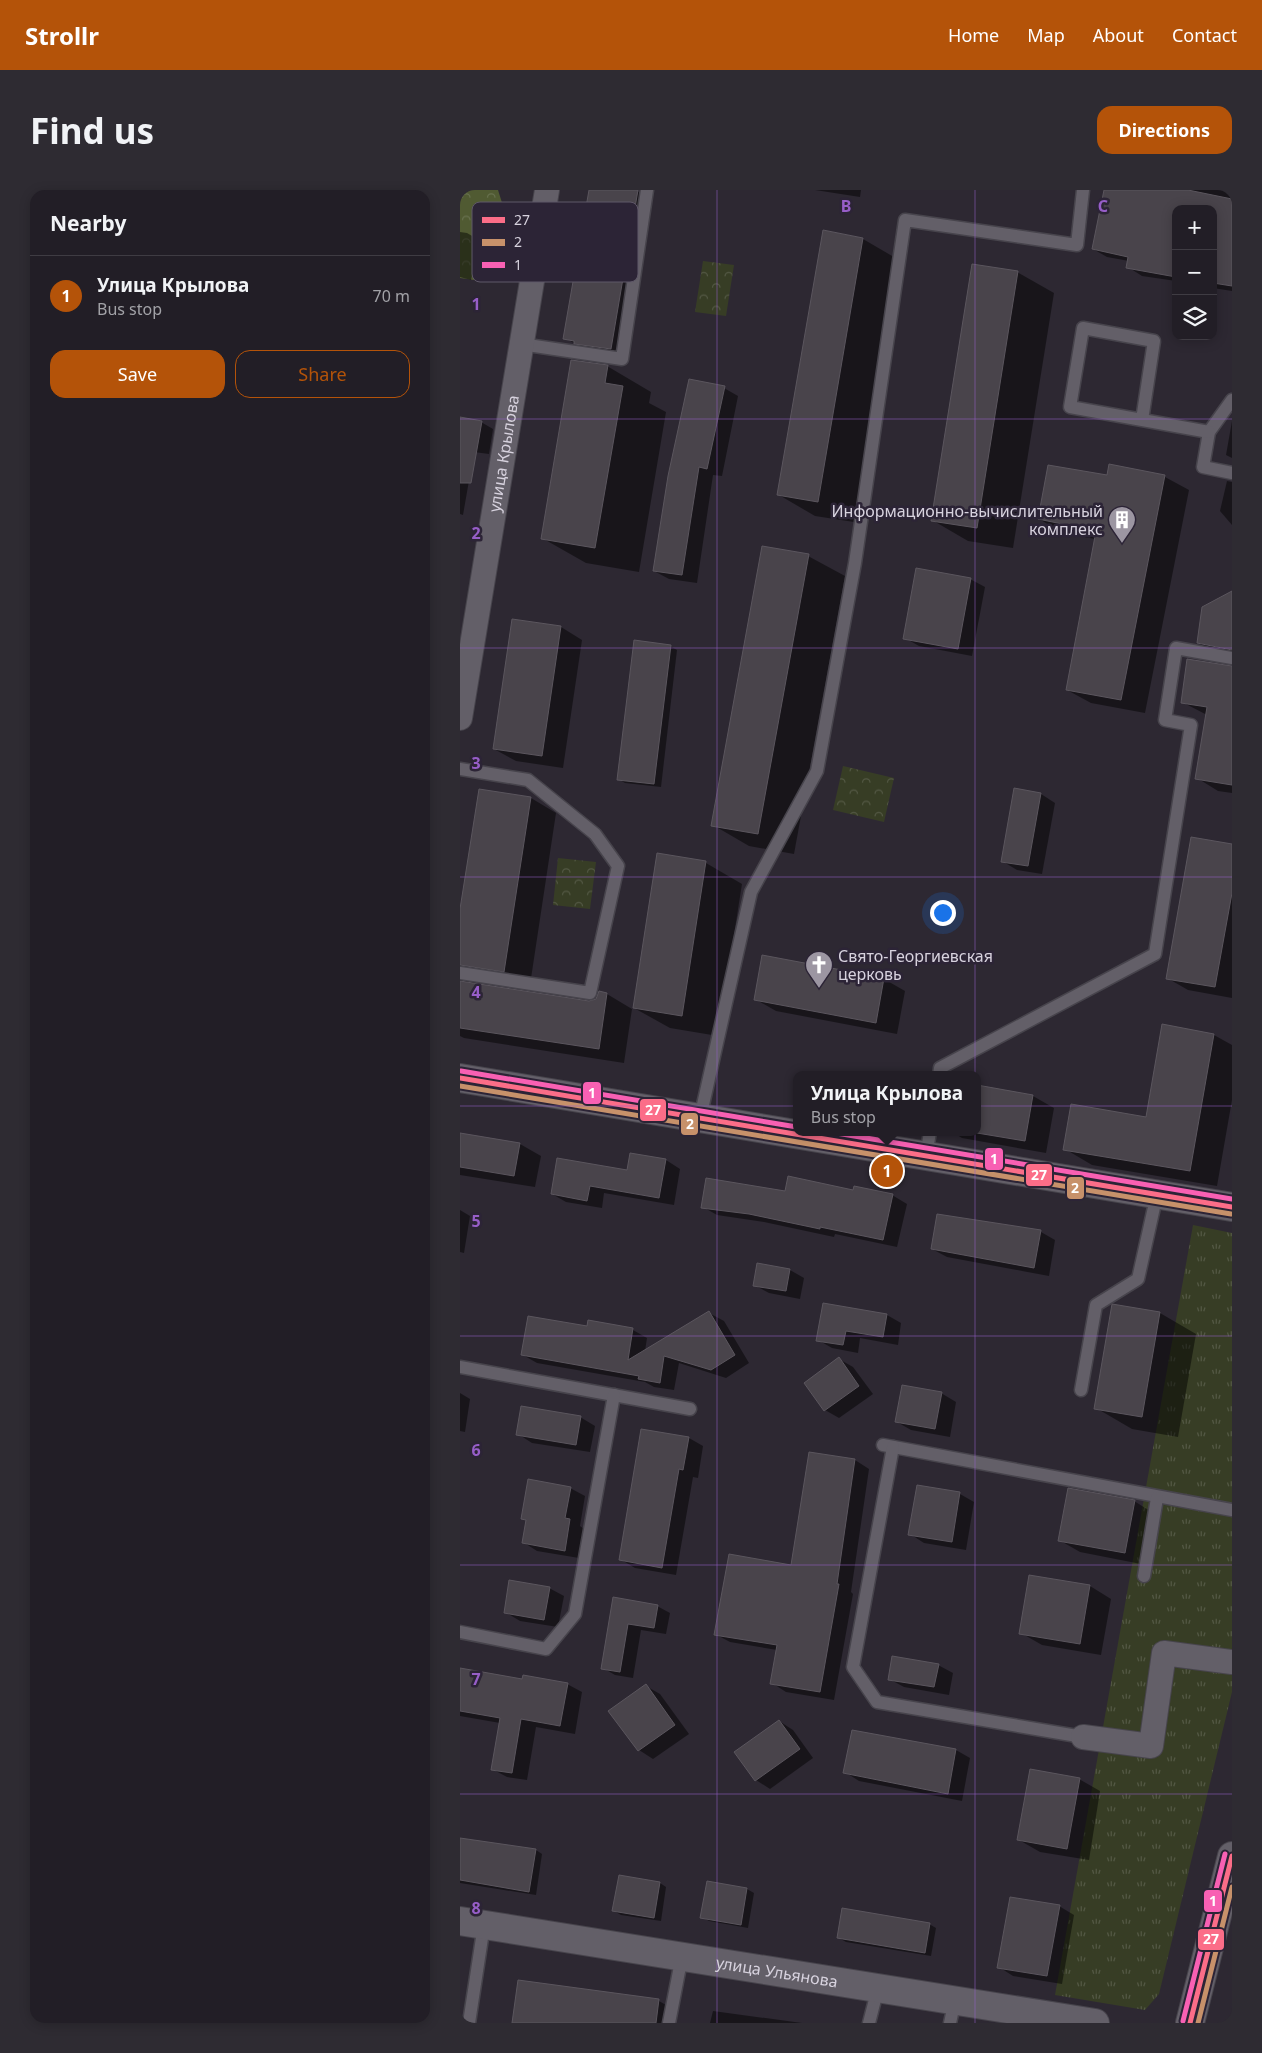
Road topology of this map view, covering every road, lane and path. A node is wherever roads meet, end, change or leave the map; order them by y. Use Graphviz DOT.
graph roads {
  1 [pos="647,190"];
  2 [pos="1083,190"];
  3 [pos="638,251"];
  4 [pos="531,282"];
  5 [pos="633,282"];
  6 [pos="521,344"];
  7 [pos="1232,400"];
  8 [pos="1142,420"];
  9 [pos="1209,432"];
  10 [pos="1232,473"];
  11 [pos="1232,658"];
  12 [pos="460,718"];
  13 [pos="460,769"];
  14 [pos="460,973"];
  15 [pos="940,1071"];
  16 [pos="460,1078"];
  17 [pos="700,1118"];
  18 [pos="793,1129"];
  19 [pos="858,1136"];
  20 [pos="928,1144"];
  21 [pos="1157,1194"];
  22 [pos="1232,1207"];
  23 [pos="460,1367"];
  24 [pos="1081,1390"];
  25 [pos="614,1395"];
  26 [pos="690,1409"];
  27 [pos="1157,1498"];
  28 [pos="1232,1510"];
  29 [pos="1144,1576"];
  30 [pos="460,1632"];
  31 [pos="1232,1662"];
  32 [pos="1083,1737"];
  33 [pos="1232,1856"];
  34 [pos="472,1923"];
  35 [pos="682,1956"];
  36 [pos="878,1988"];
  37 [pos="953,2012"];
  38 [pos="469,2023"];
  39 [pos="669,2023"];
  40 [pos="869,2023"];
  41 [pos="1095,2023"];
  42 [pos="1190,2023"];
  1 -- 3 [label="lane"];
  2 -- 17 [label="lane"];
  4 -- 6 [label="street, улица Крылова"];
  5 -- 6 [label="lane"];
  6 -- 12 [label="street, улица Крылова"];
  7 -- 9 [label="lane"];
  8 -- 8 [label="lane"];
  8 -- 9 [label="lane"];
  9 -- 10 [label="lane"];
  11 -- 15 [label="lane"];
  13 -- 14 [label="lane"];
  16 -- 17 [label="main road"];
  17 -- 18 [label="main road"];
  19 -- 20 [label="main road"];
  20 -- 21 [label="main road"];
  21 -- 22 [label="main road"];
  21 -- 24 [label="lane"];
  23 -- 25 [label="lane"];
  25 -- 26 [label="lane"];
  25 -- 30 [label="lane"];
  27 -- 28 [label="lane"];
  27 -- 29 [label="lane"];
  27 -- 32 [label="lane"];
  31 -- 32 [label="street"];
  33 -- 42 [label="main road"];
  34 -- 35 [label="main road, улица Ульянова"];
  34 -- 38 [label="lane"];
  35 -- 36 [label="main road, улица Ульянова"];
  35 -- 39 [label="lane"];
  36 -- 37 [label="main road, улица Ульянова"];
  36 -- 40 [label="lane"];
  37 -- 41 [label="main road, улица Ульянова"];
}
